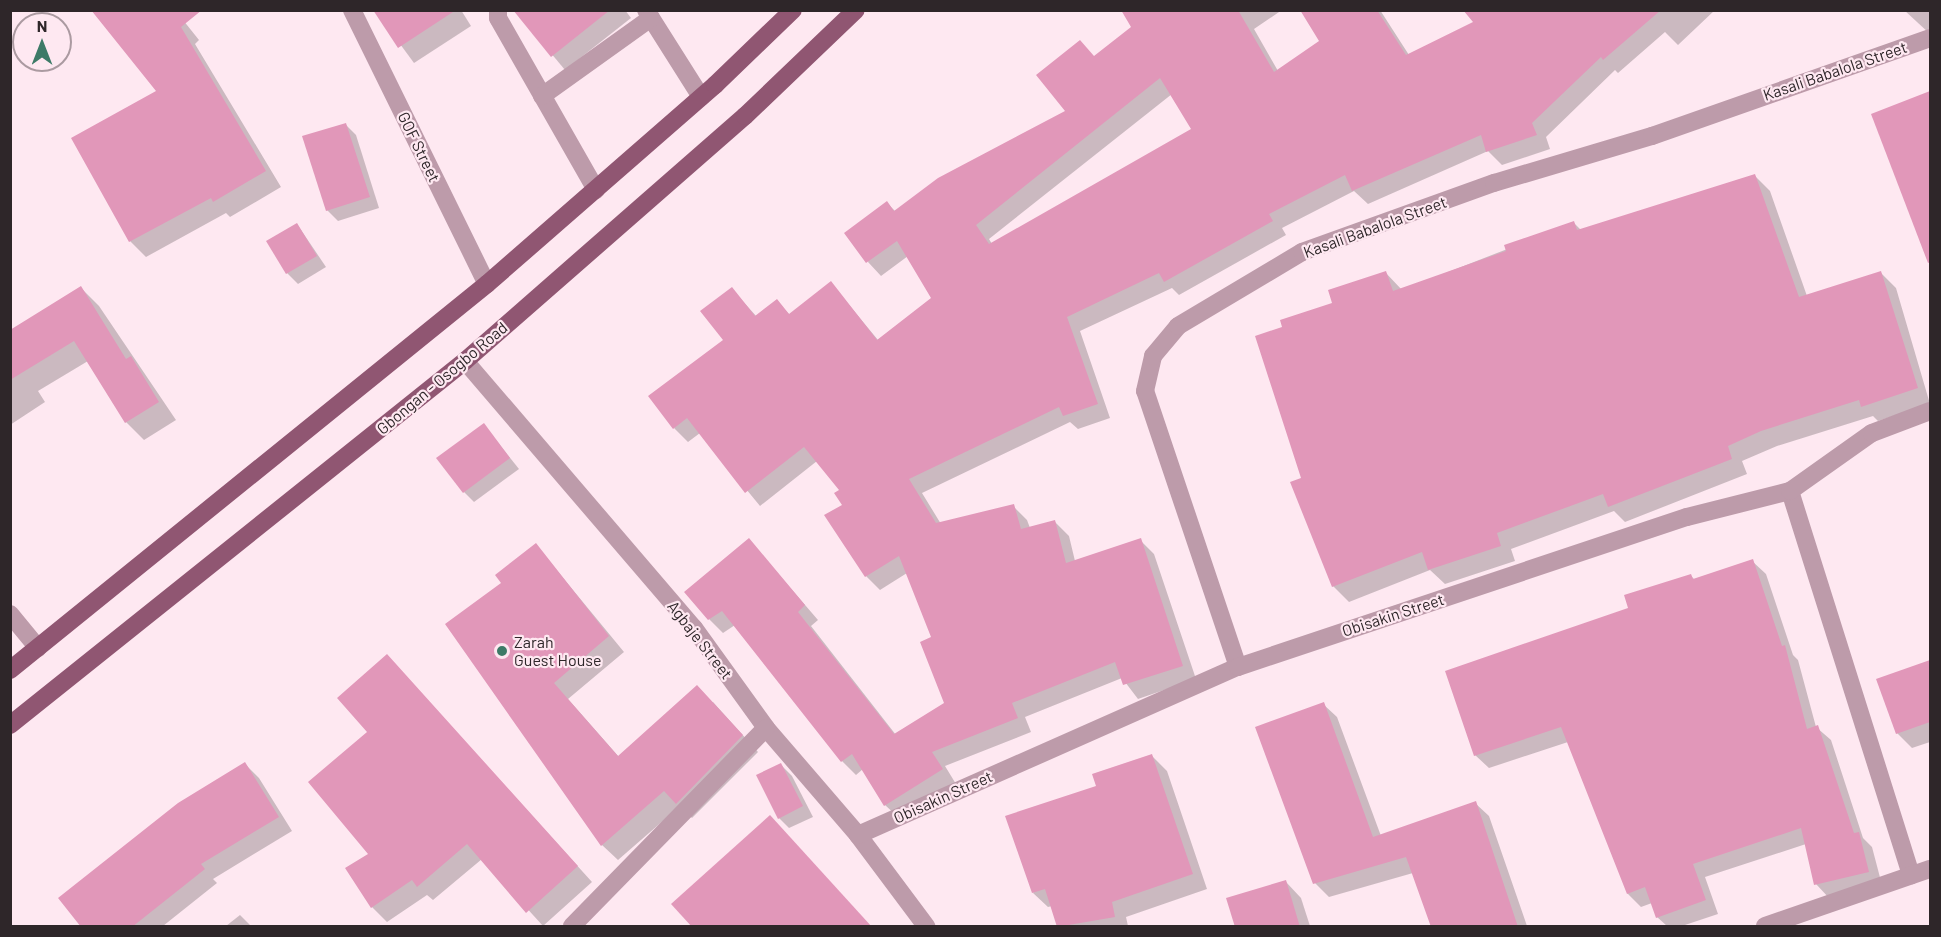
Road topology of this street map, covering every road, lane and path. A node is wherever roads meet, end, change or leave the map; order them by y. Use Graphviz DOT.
graph roads {
  1 [pos="352,10"];
  2 [pos="498,10"];
  3 [pos="793,10"];
  4 [pos="856,10"];
  5 [pos="649,14"];
  6 [pos="1930,38"];
  7 [pos="542,96"];
  8 [pos="701,97"];
  9 [pos="596,190"];
  10 [pos="487,284"];
  11 [pos="465,361"];
  12 [pos="1930,411"];
  13 [pos="1790,491"];
  14 [pos="10,614"];
  15 [pos="38,648"];
  16 [pos="1238,667"];
  17 [pos="10,670"];
  18 [pos="10,726"];
  19 [pos="766,728"];
  20 [pos="858,835"];
  21 [pos="1930,869"];
  22 [pos="1911,875"];
  23 [pos="572,927"];
  24 [pos="926,927"];
  25 [pos="1765,927"];
  1 -- 10 [label="street, GOF Street"];
  2 -- 7 [label="street"];
  3 -- 8 [label="main road"];
  4 -- 11 [label="main road, Gbongan - Osogbo Road"];
  5 -- 7 [label="street"];
  5 -- 8 [label="street"];
  6 -- 16 [label="street, Kasali Babalola Street"];
  7 -- 9 [label="street"];
  8 -- 9 [label="main road"];
  9 -- 10 [label="main road"];
  10 -- 15 [label="main road"];
  11 -- 18 [label="main road, Gbongan - Osogbo Road"];
  11 -- 19 [label="street, Agbaje Street"];
  12 -- 13 [label="street, Obisakin Street"];
  13 -- 16 [label="street, Obisakin Street"];
  13 -- 22 [label="street"];
  14 -- 15 [label="street"];
  15 -- 17 [label="main road"];
  16 -- 20 [label="street, Obisakin Street"];
  19 -- 20 [label="street, Agbaje Street"];
  19 -- 23 [label="street"];
  20 -- 24 [label="street, Agbaje Street"];
  21 -- 22 [label="street"];
  22 -- 25 [label="street"];
}
